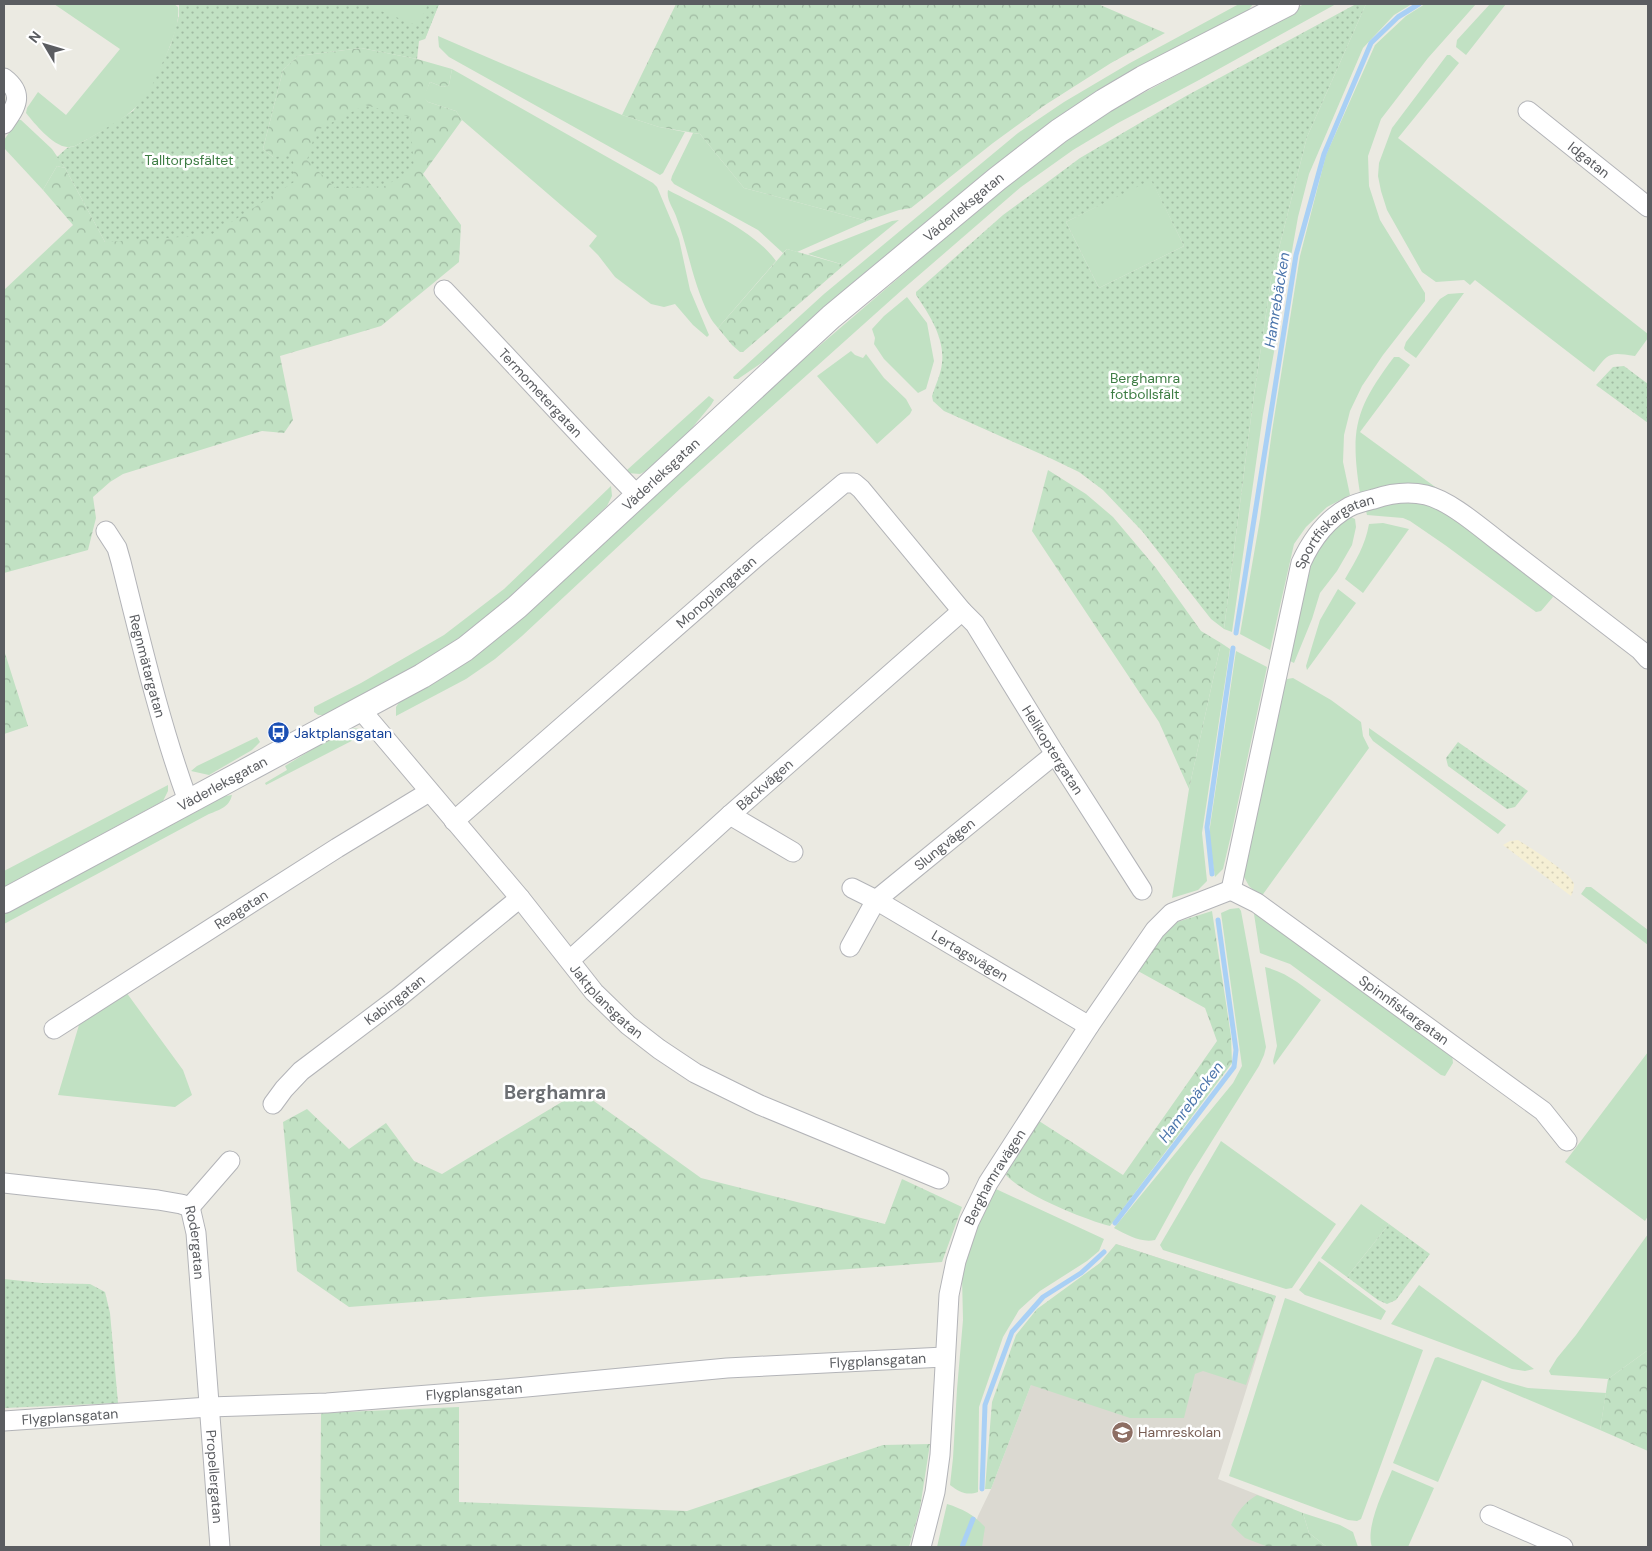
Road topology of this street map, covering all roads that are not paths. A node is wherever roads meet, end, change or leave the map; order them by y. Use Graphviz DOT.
graph roads {
  1 [pos="1276,6"];
  2 [pos="9,83"];
  3 [pos="1528,111"];
  4 [pos="4,124"];
  5 [pos="1648,207"];
  6 [pos="444,290"];
  7 [pos="638,496"];
  8 [pos="106,532"];
  9 [pos="962,611"];
  10 [pos="1648,659"];
  11 [pos="361,710"];
  12 [pos="1055,754"];
  13 [pos="429,792"];
  14 [pos="188,801"];
  15 [pos="730,815"];
  16 [pos="454,821"];
  17 [pos="793,852"];
  18 [pos="852,888"];
  19 [pos="1142,890"];
  20 [pos="1231,890"];
  21 [pos="520,898"];
  22 [pos="876,900"];
  23 [pos="4,901"];
  24 [pos="850,947"];
  25 [pos="570,960"];
  26 [pos="1089,1026"];
  27 [pos="54,1029"];
  28 [pos="273,1104"];
  29 [pos="1567,1141"];
  30 [pos="230,1161"];
  31 [pos="940,1179"];
  32 [pos="4,1183"];
  33 [pos="190,1208"];
  34 [pos="944,1357"];
  35 [pos="209,1406"];
  36 [pos="4,1421"];
  37 [pos="1490,1515"];
  38 [pos="220,1547"];
  39 [pos="921,1547"];
  40 [pos="1563,1547"];
  1 -- 7 [label="street, Väderleksgatan"];
  2 -- 4 [label="street"];
  3 -- 5 [label="street, Idgatan"];
  6 -- 7 [label="street, Termometergatan"];
  7 -- 11 [label="street, Väderleksgatan"];
  8 -- 14 [label="street, Regnmätargatan"];
  9 -- 12 [label="street, Helikoptergatan"];
  9 -- 15 [label="street, Bäckvägen"];
  9 -- 16 [label="street, Monoplangatan"];
  10 -- 20 [label="street, Sportfiskargatan"];
  11 -- 13 [label="street, Jaktplansgatan"];
  11 -- 14 [label="street, Väderleksgatan"];
  12 -- 19 [label="street, Helikoptergatan"];
  12 -- 22 [label="street, Slungvägen"];
  13 -- 16 [label="street, Jaktplansgatan"];
  13 -- 27 [label="street, Reagatan"];
  14 -- 23 [label="street, Väderleksgatan"];
  15 -- 17 [label="street"];
  15 -- 25 [label="street, Bäckvägen"];
  16 -- 21 [label="street, Jaktplansgatan"];
  18 -- 22 [label="street, Lertagsvägen"];
  20 -- 26 [label="street, Berghamravägen"];
  20 -- 29 [label="street, Spinnfiskargatan"];
  21 -- 25 [label="street, Jaktplansgatan"];
  21 -- 28 [label="street, Kabingatan"];
  22 -- 24 [label="street, Slungvägen"];
  22 -- 26 [label="street, Lertagsvägen"];
  25 -- 31 [label="street, Jaktplansgatan"];
  26 -- 34 [label="street, Berghamravägen"];
  30 -- 33 [label="street"];
  32 -- 33 [label="street, Rodergatan"];
  33 -- 35 [label="street, Rodergatan"];
  34 -- 35 [label="street, Flygplansgatan"];
  34 -- 39 [label="street, Berghamravägen"];
  35 -- 36 [label="street, Flygplansgatan"];
  35 -- 38 [label="street, Propellergatan"];
  37 -- 40 [label="street"];
}
